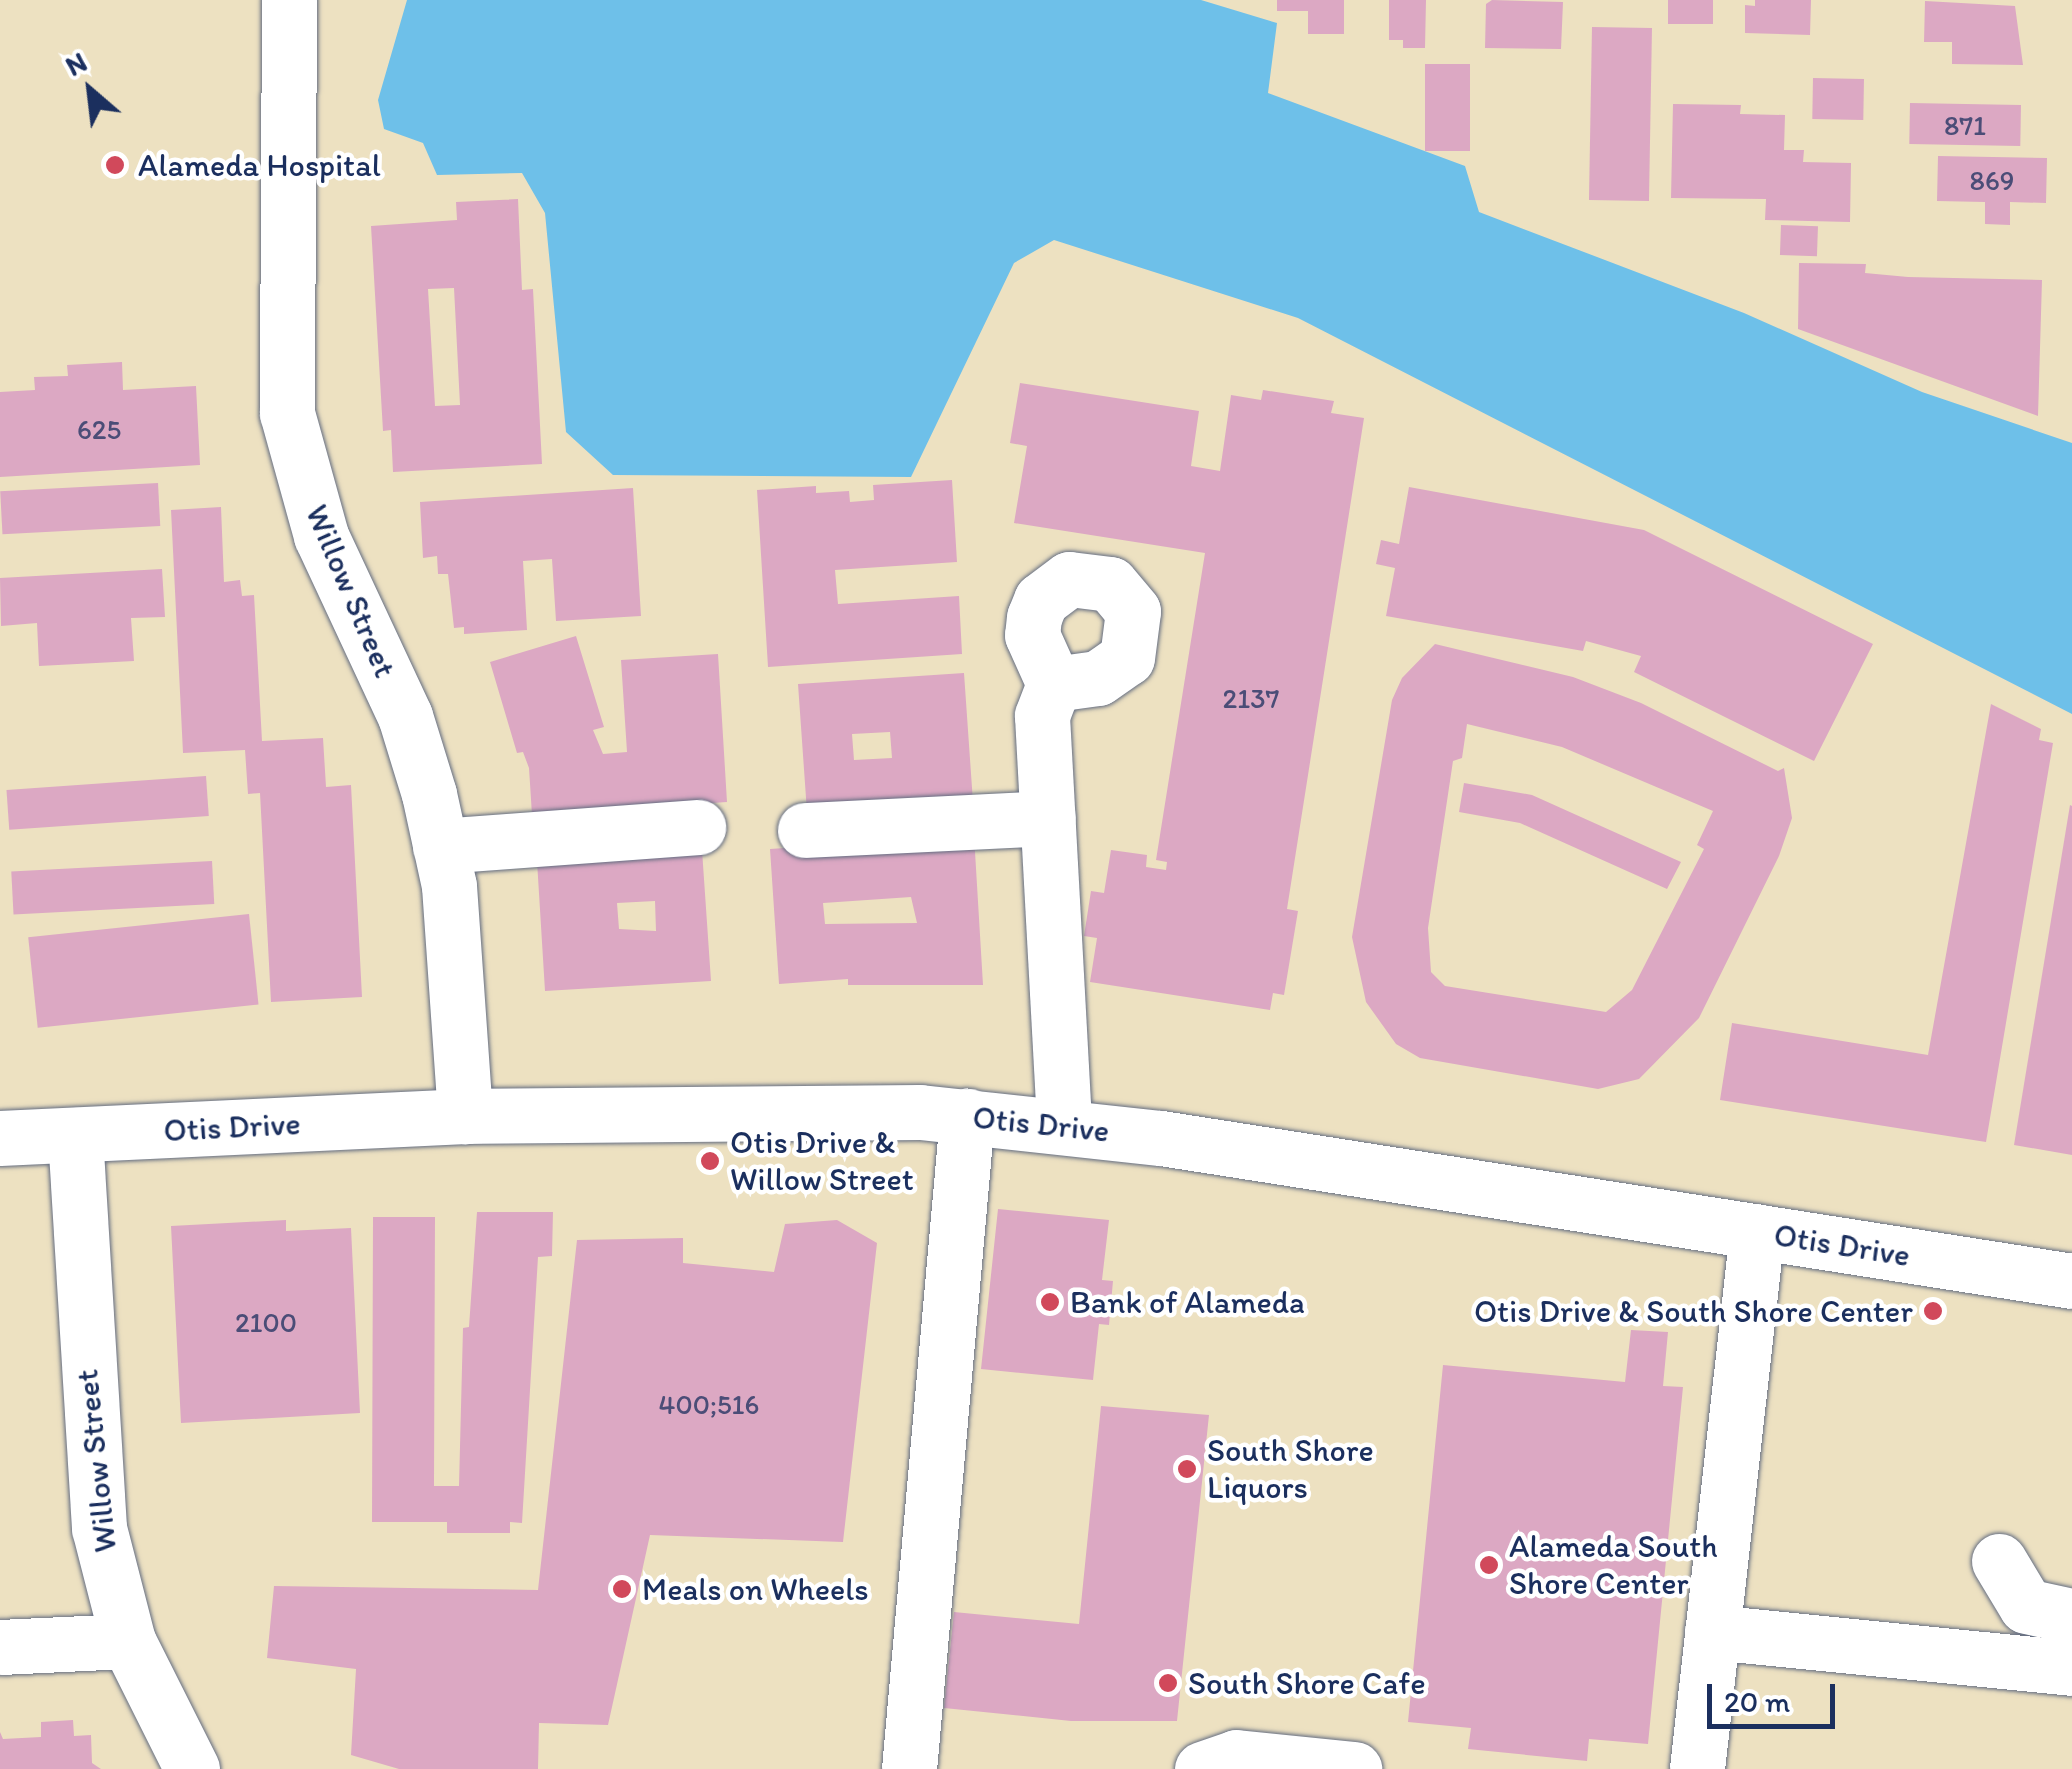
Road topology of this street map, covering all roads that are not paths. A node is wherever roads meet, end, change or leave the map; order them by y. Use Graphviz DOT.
graph roads {
  1 [pos="290,0"];
  2 [pos="1054,684"];
  3 [pos="1048,818"];
  4 [pos="698,827"];
  5 [pos="805,830"];
  6 [pos="440,846"];
  7 [pos="466,1116"];
  8 [pos="967,1116"];
  9 [pos="1064,1126"];
  10 [pos="75,1135"];
  11 [pos="0,1138"];
  12 [pos="1757,1231"];
  13 [pos="2072,1281"];
  14 [pos="1998,1561"];
  15 [pos="2072,1616"];
  16 [pos="1712,1632"];
  17 [pos="128,1641"];
  18 [pos="0,1647"];
  19 [pos="2072,1668"];
  20 [pos="910,1760"];
  21 [pos="1202,1767"];
  22 [pos="192,1769"];
  23 [pos="1354,1769"];
  24 [pos="1698,1769"];
  1 -- 6 [label="main road, Willow Street"];
  2 -- 3 [label="main road"];
  3 -- 5 [label="main road"];
  3 -- 9 [label="main road"];
  4 -- 6 [label="main road"];
  6 -- 7 [label="main road, Willow Street"];
  7 -- 8 [label="main road, Otis Drive"];
  7 -- 10 [label="main road, Otis Drive"];
  8 -- 9 [label="main road, Otis Drive"];
  8 -- 20 [label="main road"];
  9 -- 12 [label="main road, Otis Drive"];
  10 -- 11 [label="main road, Otis Drive"];
  10 -- 17 [label="main road, Willow Street"];
  12 -- 13 [label="main road, Otis Drive"];
  12 -- 16 [label="main road"];
  14 -- 15 [label="main road"];
  16 -- 19 [label="main road"];
  16 -- 24 [label="main road"];
  17 -- 18 [label="main road"];
  17 -- 22 [label="main road, Willow Street"];
  21 -- 23 [label="main road"];
}
